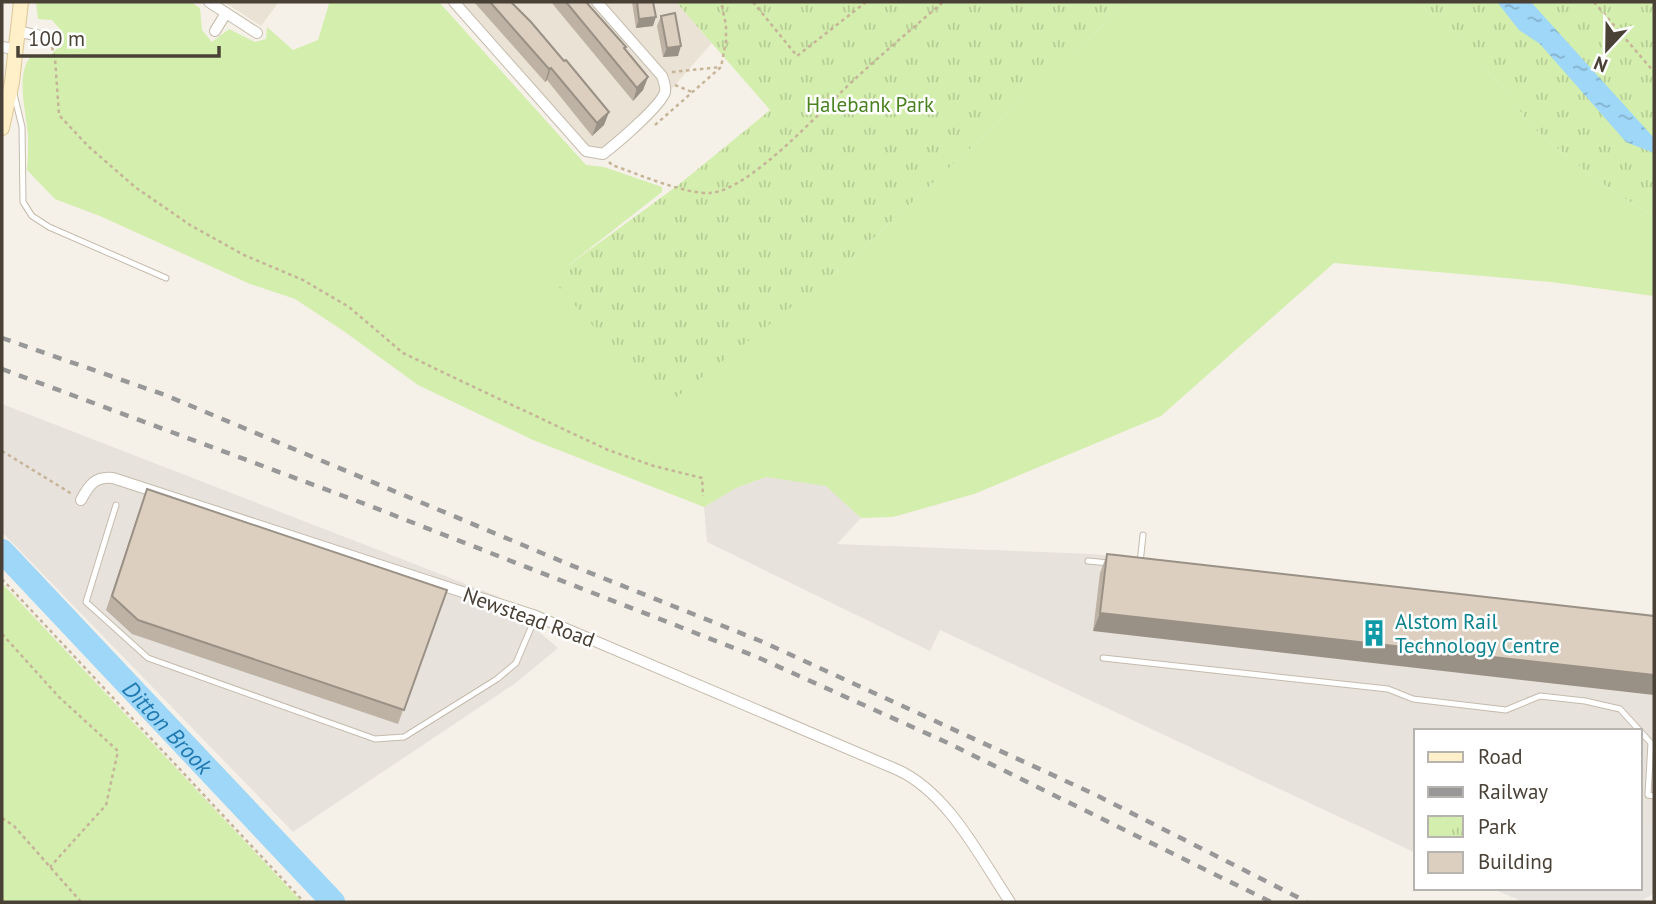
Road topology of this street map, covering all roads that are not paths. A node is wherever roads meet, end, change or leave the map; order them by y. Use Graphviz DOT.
graph roads {
  1 [pos="20,2"];
  2 [pos="209,2"];
  3 [pos="454,2"];
  4 [pos="597,2"];
  5 [pos="226,13"];
  6 [pos="215,31"];
  7 [pos="16,32"];
  8 [pos="257,33"];
  9 [pos="50,38"];
  10 [pos="8,48"];
  11 [pos="12,82"];
  12 [pos="2,128"];
  13 [pos="166,278"];
  14 [pos="81,500"];
  15 [pos="116,505"];
  16 [pos="1143,535"];
  17 [pos="1088,561"];
  18 [pos="1114,563"];
  19 [pos="1126,564"];
  20 [pos="1139,565"];
  21 [pos="1153,567"];
  22 [pos="536,616"];
  23 [pos="1102,658"];
  24 [pos="1638,729"];
  25 [pos="1642,733"];
  26 [pos="1654,796"];
  27 [pos="1010,902"];
  1 -- 7 [label="street"];
  2 -- 5 [label="street"];
  3 -- 4 [label="street"];
  5 -- 6 [label="street"];
  5 -- 8 [label="street"];
  7 -- 9 [label="street"];
  7 -- 10 [label="street"];
  10 -- 11 [label="street"];
  11 -- 12 [label="street"];
  11 -- 13 [label="lane"];
  14 -- 22 [label="street, Newstead Road"];
  15 -- 22 [label="lane"];
  16 -- 20 [label="lane"];
  17 -- 18 [label="lane"];
  19 -- 20 [label="lane"];
  20 -- 21 [label="lane"];
  22 -- 27 [label="street, Newstead Road"];
  23 -- 24 [label="lane"];
  25 -- 26 [label="lane"];
}
